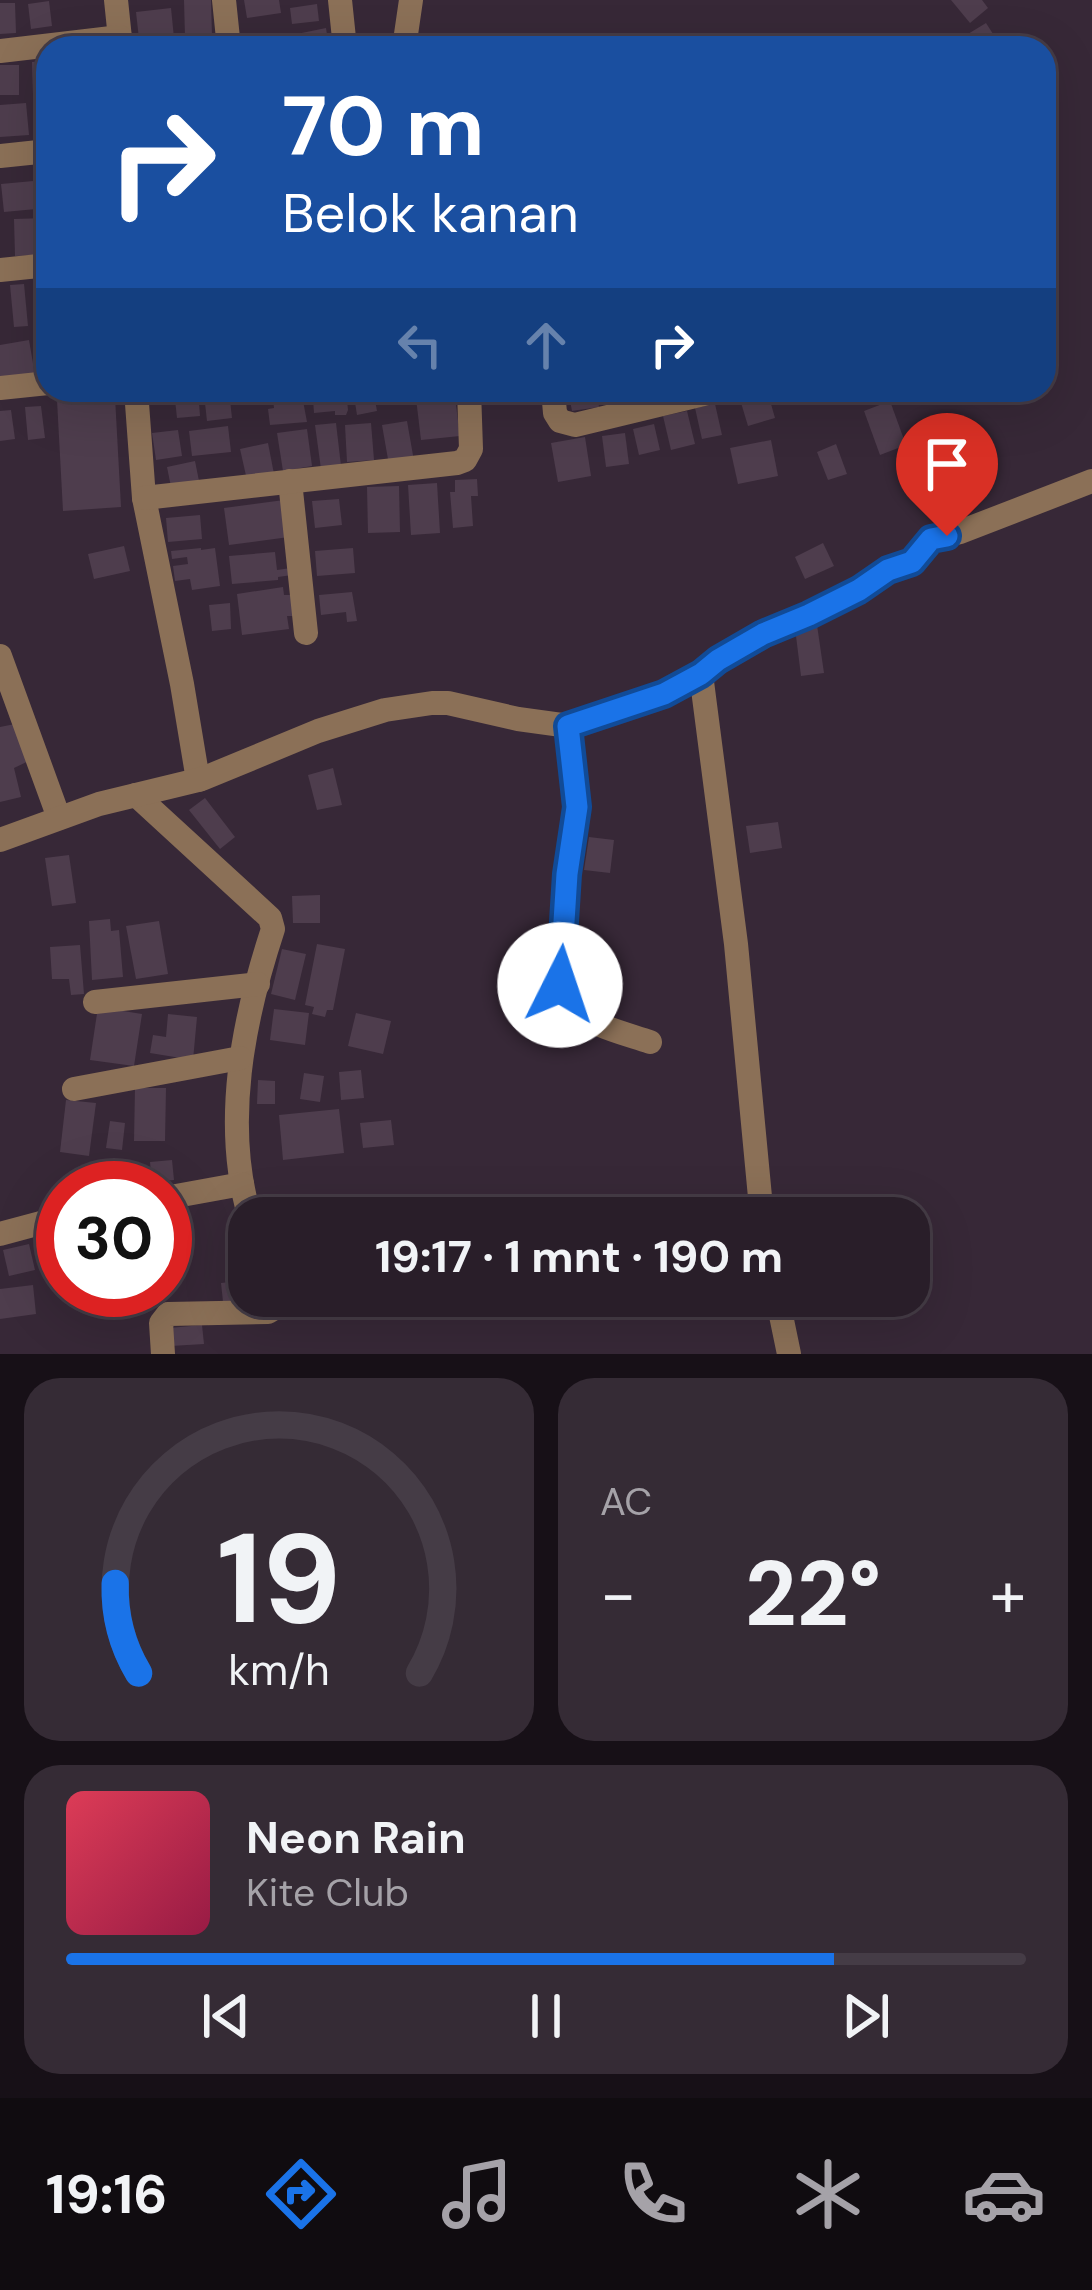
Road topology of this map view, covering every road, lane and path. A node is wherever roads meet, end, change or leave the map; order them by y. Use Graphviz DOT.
graph roads {
  1 [pos="116,0"];
  2 [pos="224,0"];
  3 [pos="340,0"];
  4 [pos="411,0"];
  5 [pos="120,36"];
  6 [pos="228,36"];
  7 [pos="344,36"];
  8 [pos="406,36"];
  9 [pos="36,48"];
  10 [pos="0,51"];
  11 [pos="36,152"];
  12 [pos="0,156"];
  13 [pos="36,266"];
  14 [pos="0,270"];
  15 [pos="36,384"];
  16 [pos="0,388"];
  17 [pos="137,402"];
  18 [pos="469,402"];
  19 [pos="554,402"];
  20 [pos="644,402"];
  21 [pos="290,481"];
  22 [pos="1092,482"];
  23 [pos="144,498"];
  24 [pos="306,633"];
  25 [pos="0,656"];
  26 [pos="701,674"];
  27 [pos="568,726"];
  28 [pos="198,780"];
  29 [pos="136,795"];
  30 [pos="59,818"];
  31 [pos="0,840"];
  32 [pos="258,983"];
  33 [pos="95,1002"];
  34 [pos="650,1042"];
  35 [pos="240,1058"];
  36 [pos="74,1089"];
  37 [pos="242,1184"];
  38 [pos="192,1193"];
  39 [pos="245,1197"];
  40 [pos="760,1197"];
  41 [pos="36,1224"];
  42 [pos="0,1234"];
  43 [pos="228,1313"];
  44 [pos="781,1317"];
  45 [pos="163,1354"];
  46 [pos="789,1354"];
  1 -- 5 [label="street"];
  2 -- 6 [label="street"];
  3 -- 7 [label="street"];
  4 -- 8 [label="street"];
  9 -- 10 [label="street"];
  11 -- 12 [label="street"];
  13 -- 14 [label="street"];
  15 -- 16 [label="street"];
  17 -- 23 [label="street"];
  18 -- 21 [label="street"];
  19 -- 20 [label="street"];
  21 -- 23 [label="street"];
  21 -- 24 [label="street"];
  22 -- 26 [label="street"];
  23 -- 28 [label="street"];
  25 -- 30 [label="street"];
  26 -- 27 [label="street"];
  26 -- 40 [label="street"];
  27 -- 28 [label="street"];
  27 -- 34 [label="street"];
  28 -- 29 [label="street"];
  29 -- 30 [label="street"];
  29 -- 32 [label="street"];
  30 -- 31 [label="street"];
  32 -- 33 [label="street"];
  32 -- 35 [label="street"];
  35 -- 36 [label="street"];
  35 -- 37 [label="street"];
  37 -- 38 [label="street"];
  37 -- 39 [label="street"];
  41 -- 42 [label="street"];
  43 -- 45 [label="street"];
  44 -- 46 [label="street"];
}
